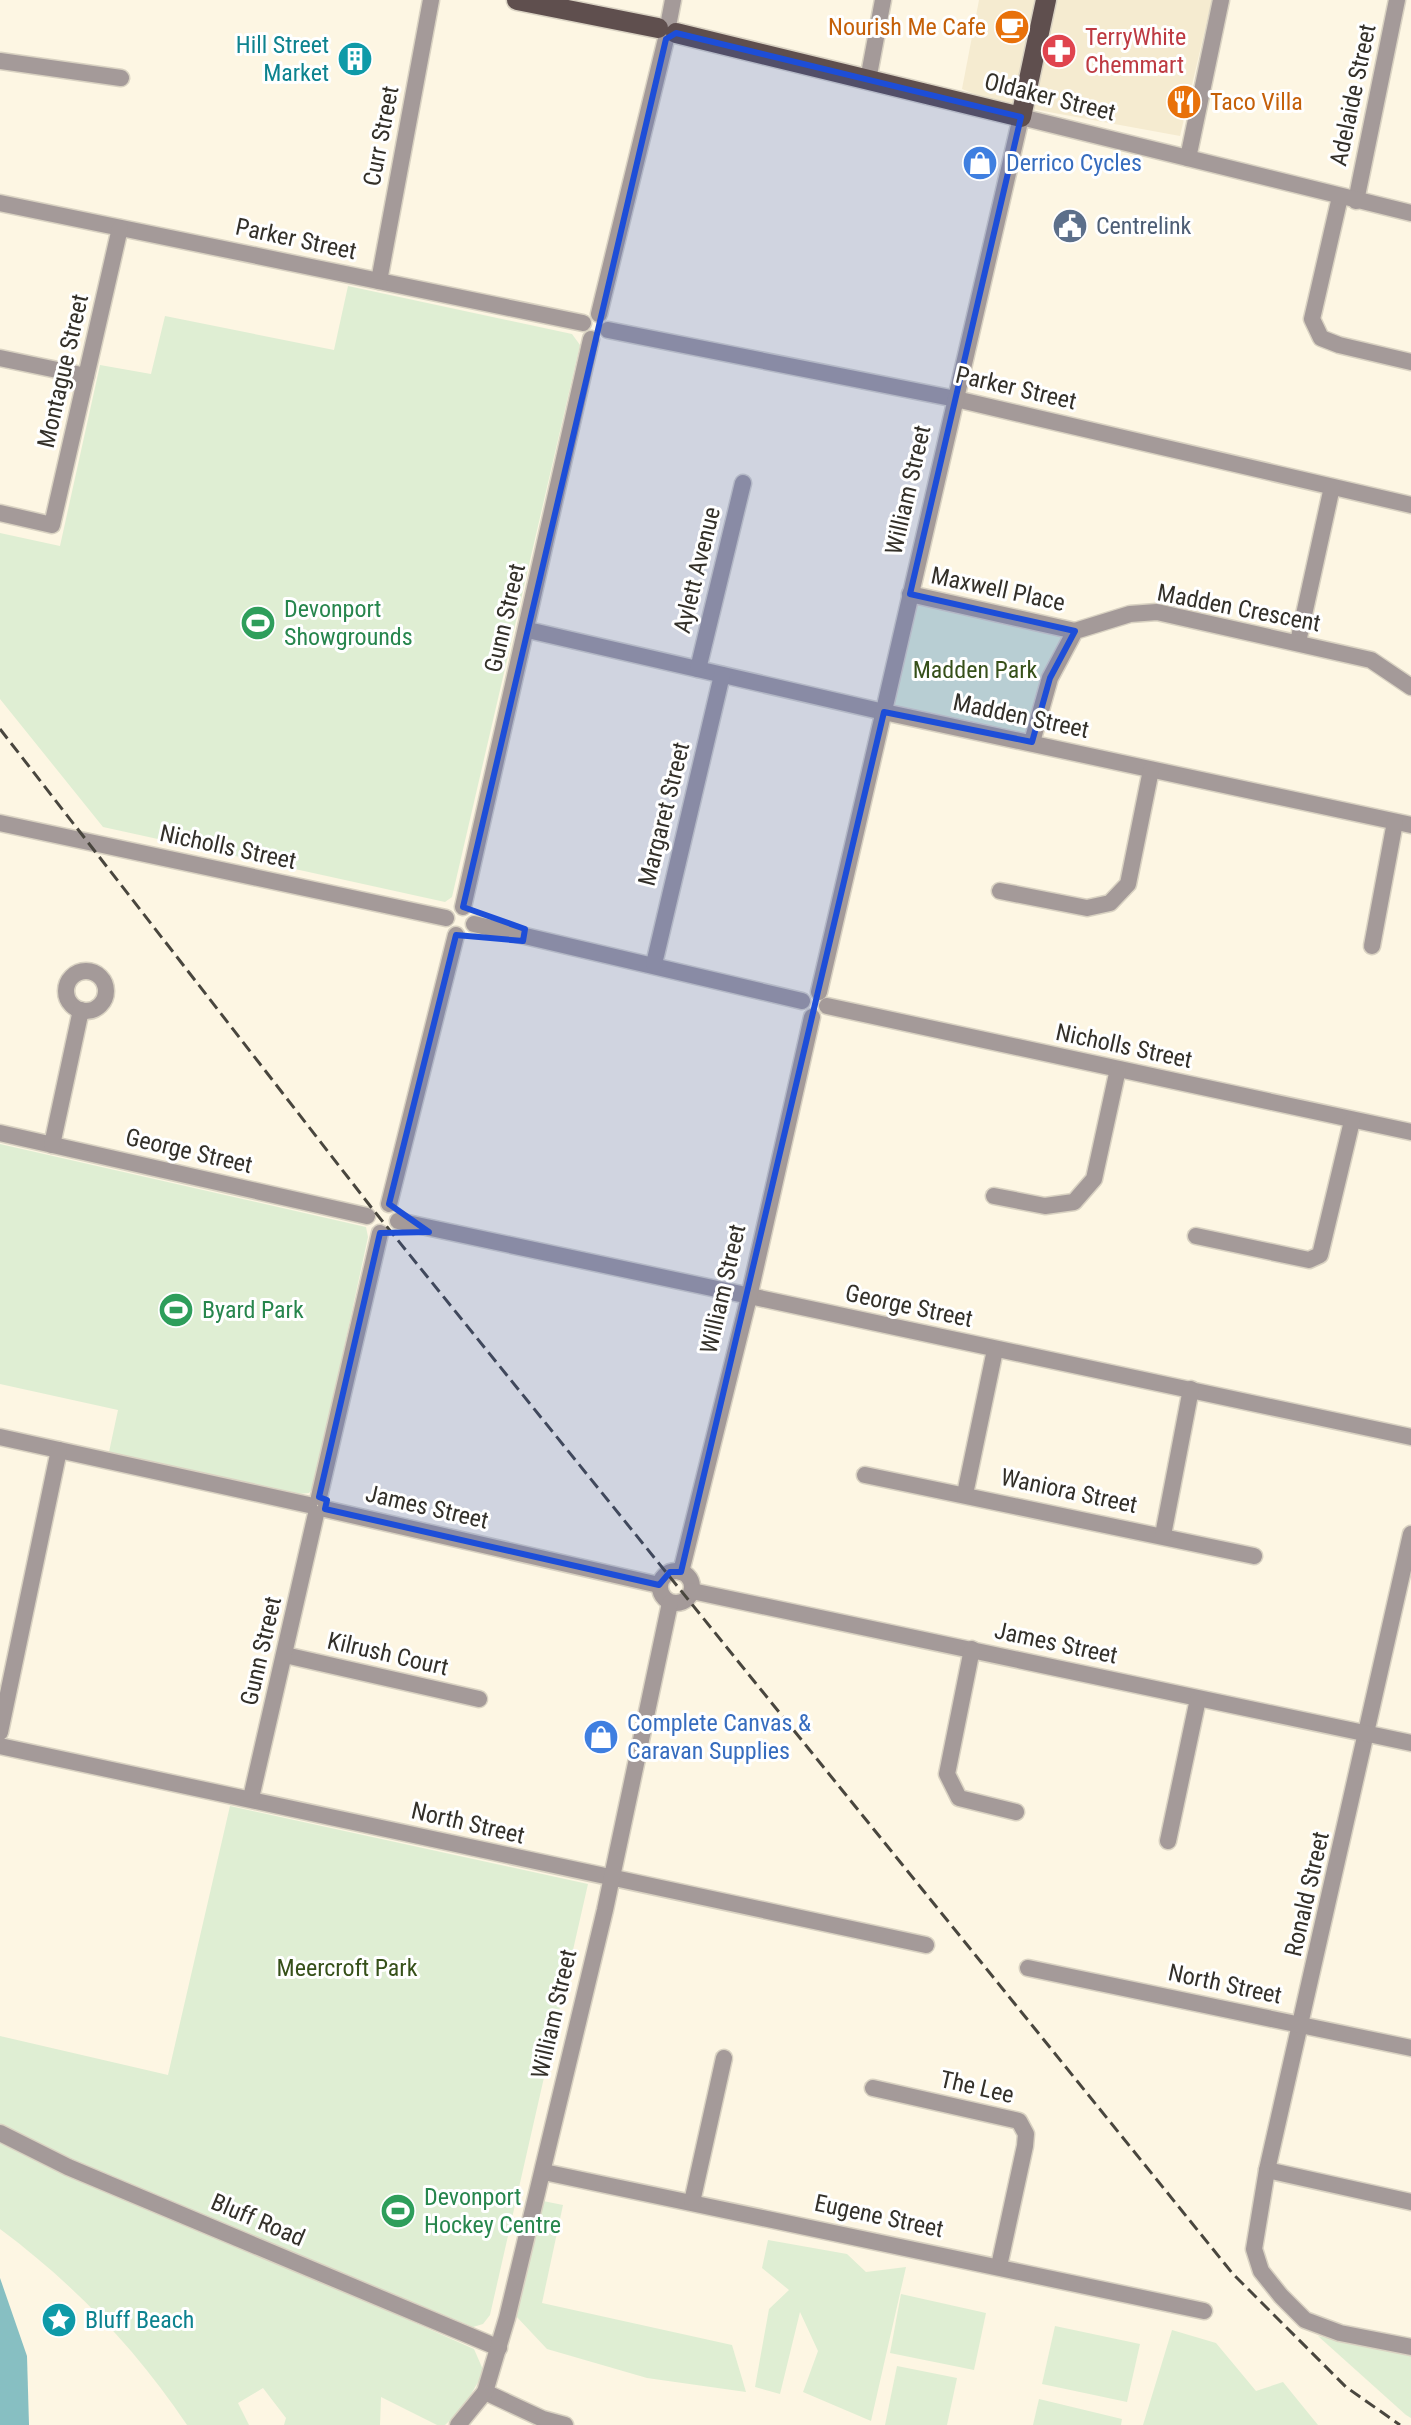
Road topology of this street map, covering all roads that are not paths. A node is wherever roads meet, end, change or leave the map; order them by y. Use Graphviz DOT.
graph roads {
  1 [pos="431,0"];
  2 [pos="517,0"];
  3 [pos="673,0"];
  4 [pos="883,0"];
  5 [pos="1046,0"];
  6 [pos="1221,0"];
  7 [pos="1397,0"];
  8 [pos="667,30"];
  9 [pos="0,61"];
  10 [pos="121,78"];
  11 [pos="868,80"];
  12 [pos="1021,117"];
  13 [pos="1188,158"];
  14 [pos="1348,199"];
  15 [pos="0,203"];
  16 [pos="1411,213"];
  17 [pos="120,228"];
  18 [pos="379,281"];
  19 [pos="599,314"];
  20 [pos="583,323"];
  21 [pos="608,330"];
  22 [pos="591,339"];
  23 [pos="0,358"];
  24 [pos="1411,362"];
  25 [pos="86,376"];
  26 [pos="956,399"];
  27 [pos="743,483"];
  28 [pos="1332,487"];
  29 [pos="1411,505"];
  30 [pos="0,513"];
  31 [pos="910,594"];
  32 [pos="528,630"];
  33 [pos="1075,631"];
  34 [pos="1298,642"];
  35 [pos="698,669"];
  36 [pos="722,675"];
  37 [pos="1411,687"];
  38 [pos="884,712"];
  39 [pos="1032,742"];
  40 [pos="1151,770"];
  41 [pos="0,823"];
  42 [pos="1403,824"];
  43 [pos="1000,891"];
  44 [pos="463,907"];
  45 [pos="446,918"];
  46 [pos="474,924"];
  47 [pos="456,935"];
  48 [pos="1372,946"];
  49 [pos="654,964"];
  50 [pos="823,999"];
  51 [pos="802,1001"];
  52 [pos="81,1010"];
  53 [pos="812,1017"];
  54 [pos="1118,1069"];
  55 [pos="1352,1121"];
  56 [pos="1411,1132"];
  57 [pos="0,1133"];
  58 [pos="52,1145"];
  59 [pos="994,1196"];
  60 [pos="389,1204"];
  61 [pos="367,1216"];
  62 [pos="398,1221"];
  63 [pos="380,1233"];
  64 [pos="1196,1236"];
  65 [pos="749,1297"];
  66 [pos="995,1350"];
  67 [pos="1191,1389"];
  68 [pos="0,1437"];
  69 [pos="1411,1437"];
  70 [pos="59,1450"];
  71 [pos="865,1475"];
  72 [pos="965,1494"];
  73 [pos="317,1506"];
  74 [pos="1411,1534"];
  75 [pos="1163,1535"];
  76 [pos="1254,1556"];
  77 [pos="681,1572"];
  78 [pos="659,1585"];
  79 [pos="1405,1587"];
  80 [pos="692,1591"];
  81 [pos="670,1603"];
  82 [pos="972,1649"];
  83 [pos="285,1655"];
  84 [pos="479,1699"];
  85 [pos="1198,1699"];
  86 [pos="0,1732"];
  87 [pos="1368,1734"];
  88 [pos="1411,1743"];
  89 [pos="0,1746"];
  90 [pos="251,1798"];
  91 [pos="1016,1812"];
  92 [pos="1168,1841"];
  93 [pos="612,1880"];
  94 [pos="926,1945"];
  95 [pos="1028,1968"];
  96 [pos="1301,2024"];
  97 [pos="1411,2048"];
  98 [pos="724,2058"];
  99 [pos="873,2088"];
  100 [pos="0,2133"];
  101 [pos="1267,2170"];
  102 [pos="544,2172"];
  103 [pos="692,2202"];
  104 [pos="1411,2202"];
  105 [pos="999,2266"];
  106 [pos="1204,2311"];
  107 [pos="1411,2347"];
  108 [pos="499,2348"];
  109 [pos="485,2392"];
  110 [pos="458,2425"];
  111 [pos="565,2425"];
  1 -- 18 [label="street, Curr Street"];
  2 -- 8 [label="main road, Oldaker Street"];
  3 -- 8 [label="street"];
  4 -- 11 [label="street"];
  5 -- 12 [label="main road, William Street"];
  6 -- 13 [label="street"];
  7 -- 14 [label="street, Adelaide Street"];
  8 -- 11 [label="main road, Oldaker Street"];
  8 -- 19 [label="street"];
  9 -- 10 [label="street"];
  11 -- 12 [label="main road, Oldaker Street"];
  12 -- 13 [label="street, Oldaker Street"];
  12 -- 26 [label="street, William Street"];
  13 -- 14 [label="street, Oldaker Street"];
  14 -- 16 [label="street, Oldaker Street"];
  14 -- 24 [label="street, Adelaide Street"];
  15 -- 17 [label="street, Parker Street"];
  17 -- 18 [label="street, Parker Street"];
  17 -- 25 [label="street, Montague Street"];
  18 -- 20 [label="street, Parker Street"];
  19 -- 20 [label="street"];
  19 -- 21 [label="street"];
  20 -- 22 [label="street"];
  21 -- 22 [label="street"];
  21 -- 26 [label="street, Parker Street"];
  22 -- 32 [label="street, Gunn Street"];
  23 -- 25 [label="street"];
  25 -- 30 [label="street, Montague Street"];
  26 -- 28 [label="street, Parker Street"];
  26 -- 31 [label="street, William Street"];
  27 -- 35 [label="street, Aylett Avenue"];
  28 -- 29 [label="street, Parker Street"];
  28 -- 34 [label="street"];
  31 -- 33 [label="street, Maxwell Place"];
  31 -- 38 [label="street, William Street"];
  32 -- 35 [label="street, Madden Street"];
  32 -- 44 [label="street, Gunn Street"];
  33 -- 34 [label="street, Madden Crescent"];
  33 -- 39 [label="street"];
  34 -- 37 [label="street, Madden Crescent"];
  35 -- 36 [label="street, Madden Street"];
  36 -- 38 [label="street, Madden Street"];
  36 -- 49 [label="street, Margaret Street"];
  38 -- 39 [label="street, Madden Street"];
  38 -- 50 [label="street, William Street"];
  39 -- 40 [label="street, Madden Street"];
  40 -- 42 [label="street, Madden Street"];
  40 -- 43 [label="street"];
  41 -- 45 [label="street, Nicholls Street"];
  42 -- 48 [label="street"];
  44 -- 45 [label="street"];
  44 -- 46 [label="street"];
  45 -- 47 [label="street"];
  46 -- 47 [label="street"];
  46 -- 49 [label="street"];
  47 -- 60 [label="street"];
  49 -- 51 [label="street"];
  50 -- 51 [label="street"];
  50 -- 53 [label="street"];
  50 -- 54 [label="street, Nicholls Street"];
  51 -- 53 [label="street"];
  52 -- 58 [label="street"];
  53 -- 65 [label="street, William Street"];
  54 -- 55 [label="street, Nicholls Street"];
  54 -- 59 [label="street"];
  55 -- 56 [label="street, Nicholls Street"];
  55 -- 64 [label="street"];
  57 -- 58 [label="street, George Street"];
  58 -- 61 [label="street, George Street"];
  60 -- 61 [label="street"];
  60 -- 62 [label="street"];
  61 -- 63 [label="street"];
  62 -- 63 [label="street"];
  62 -- 65 [label="street, George Street"];
  63 -- 73 [label="street, Gunn Street"];
  65 -- 66 [label="street, George Street"];
  65 -- 77 [label="street, William Street"];
  66 -- 67 [label="street, George Street"];
  66 -- 72 [label="street, Waniora Street"];
  67 -- 69 [label="street, George Street"];
  67 -- 75 [label="street, Waniora Street"];
  68 -- 70 [label="street, James Street"];
  70 -- 73 [label="street, James Street"];
  70 -- 86 [label="street"];
  71 -- 72 [label="street, Waniora Street"];
  72 -- 75 [label="street, Waniora Street"];
  73 -- 78 [label="street, James Street"];
  73 -- 83 [label="street, Gunn Street"];
  74 -- 79 [label="street, Ronald Street"];
  75 -- 76 [label="street, Waniora Street"];
  77 -- 78 [label="street"];
  77 -- 80 [label="street"];
  78 -- 81 [label="street"];
  79 -- 87 [label="street, Ronald Street"];
  80 -- 81 [label="street"];
  80 -- 82 [label="street, James Street"];
  81 -- 93 [label="street, William Street"];
  82 -- 85 [label="street, James Street"];
  82 -- 91 [label="street"];
  83 -- 84 [label="street, Kilrush Court"];
  83 -- 90 [label="street, Gunn Street"];
  85 -- 87 [label="street, James Street"];
  85 -- 92 [label="street"];
  87 -- 88 [label="street, James Street"];
  87 -- 96 [label="street, Ronald Street"];
  89 -- 90 [label="street, North Street"];
  90 -- 93 [label="street, North Street"];
  93 -- 94 [label="street, North Street"];
  93 -- 102 [label="street, William Street"];
  95 -- 96 [label="street, North Street"];
  96 -- 97 [label="street, North Street"];
  96 -- 101 [label="street, Ronald Street"];
  98 -- 103 [label="street"];
  99 -- 105 [label="street, The Lee"];
  100 -- 108 [label="street, Bluff Road"];
  101 -- 104 [label="street"];
  101 -- 107 [label="street, Ronald Street"];
  102 -- 103 [label="street, Eugene Street"];
  102 -- 108 [label="street, William Street"];
  103 -- 105 [label="street, Eugene Street"];
  105 -- 106 [label="street, Eugene Street"];
  108 -- 109 [label="street, William Street"];
  109 -- 110 [label="street, William Street"];
  109 -- 111 [label="street"];
}
